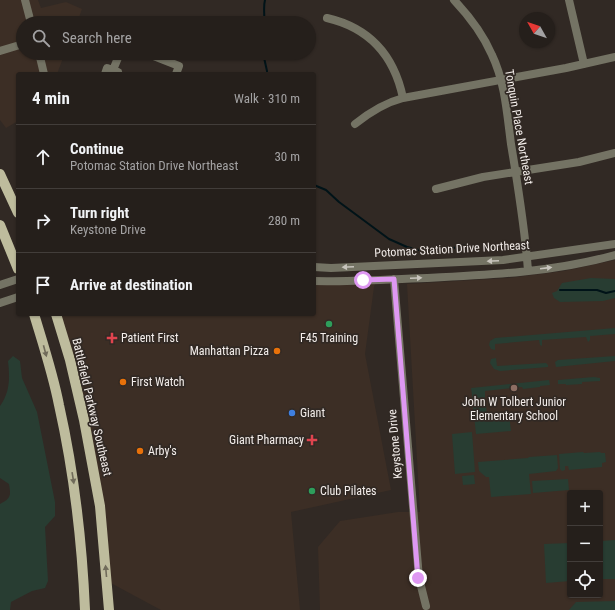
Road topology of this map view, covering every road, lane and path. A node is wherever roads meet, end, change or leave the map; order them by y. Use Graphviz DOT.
graph roads {
  1 [pos="25,0"];
  2 [pos="454,0"];
  3 [pos="569,0"];
  4 [pos="29,16"];
  5 [pos="327,18"];
  6 [pos="16,46"];
  7 [pos="0,51"];
  8 [pos="615,57"];
  9 [pos="41,60"];
  10 [pos="118,60"];
  11 [pos="164,60"];
  12 [pos="584,64"];
  13 [pos="44,72"];
  14 [pos="106,72"];
  15 [pos="115,72"];
  16 [pos="177,72"];
  17 [pos="501,80"];
  18 [pos="403,98"];
  19 [pos="355,124"];
  20 [pos="615,153"];
  21 [pos="516,172"];
  22 [pos="0,174"];
  23 [pos="436,189"];
  24 [pos="16,209"];
  25 [pos="0,225"];
  26 [pos="615,244"];
  27 [pos="615,255"];
  28 [pos="527,257"];
  29 [pos="16,264"];
  30 [pos="316,267"];
  31 [pos="528,271"];
  32 [pos="16,279"];
  33 [pos="394,279"];
  34 [pos="316,281"];
  35 [pos="0,284"];
  36 [pos="16,298"];
  37 [pos="0,303"];
  38 [pos="35,316"];
  39 [pos="57,316"];
  40 [pos="426,606"];
  41 [pos="85,610"];
  42 [pos="109,610"];
  1 -- 4 [label="street"];
  2 -- 17 [label="street, Tonquin Place Northeast"];
  3 -- 12 [label="street"];
  5 -- 18 [label="street"];
  6 -- 7 [label="street"];
  8 -- 12 [label="street"];
  9 -- 13 [label="street"];
  10 -- 15 [label="street"];
  11 -- 16 [label="street"];
  12 -- 17 [label="street"];
  14 -- 15 [label="street"];
  17 -- 18 [label="street"];
  17 -- 21 [label="street, Tonquin Place Northeast"];
  18 -- 19 [label="street"];
  20 -- 21 [label="street"];
  21 -- 23 [label="street"];
  21 -- 28 [label="street, Tonquin Place Northeast"];
  22 -- 24 [label="main road"];
  25 -- 29 [label="main road"];
  26 -- 28 [label="street, Potomac Station Drive Northeast"];
  31 -- 27 [label="street, one-way"];
  28 -- 30 [label="street, Potomac Station Drive Northeast, one-way"];
  28 -- 31 [label="street, Tonquin Place Northeast"];
  33 -- 31 [label="street, one-way"];
  32 -- 35 [label="street"];
  33 -- 34 [label="street"];
  33 -- 40 [label="street, Keystone Drive"];
  36 -- 37 [label="street"];
  38 -- 41 [label="main road, one-way"];
  42 -- 39 [label="main road, Battlefield Parkway Southeast, one-way"];
}
